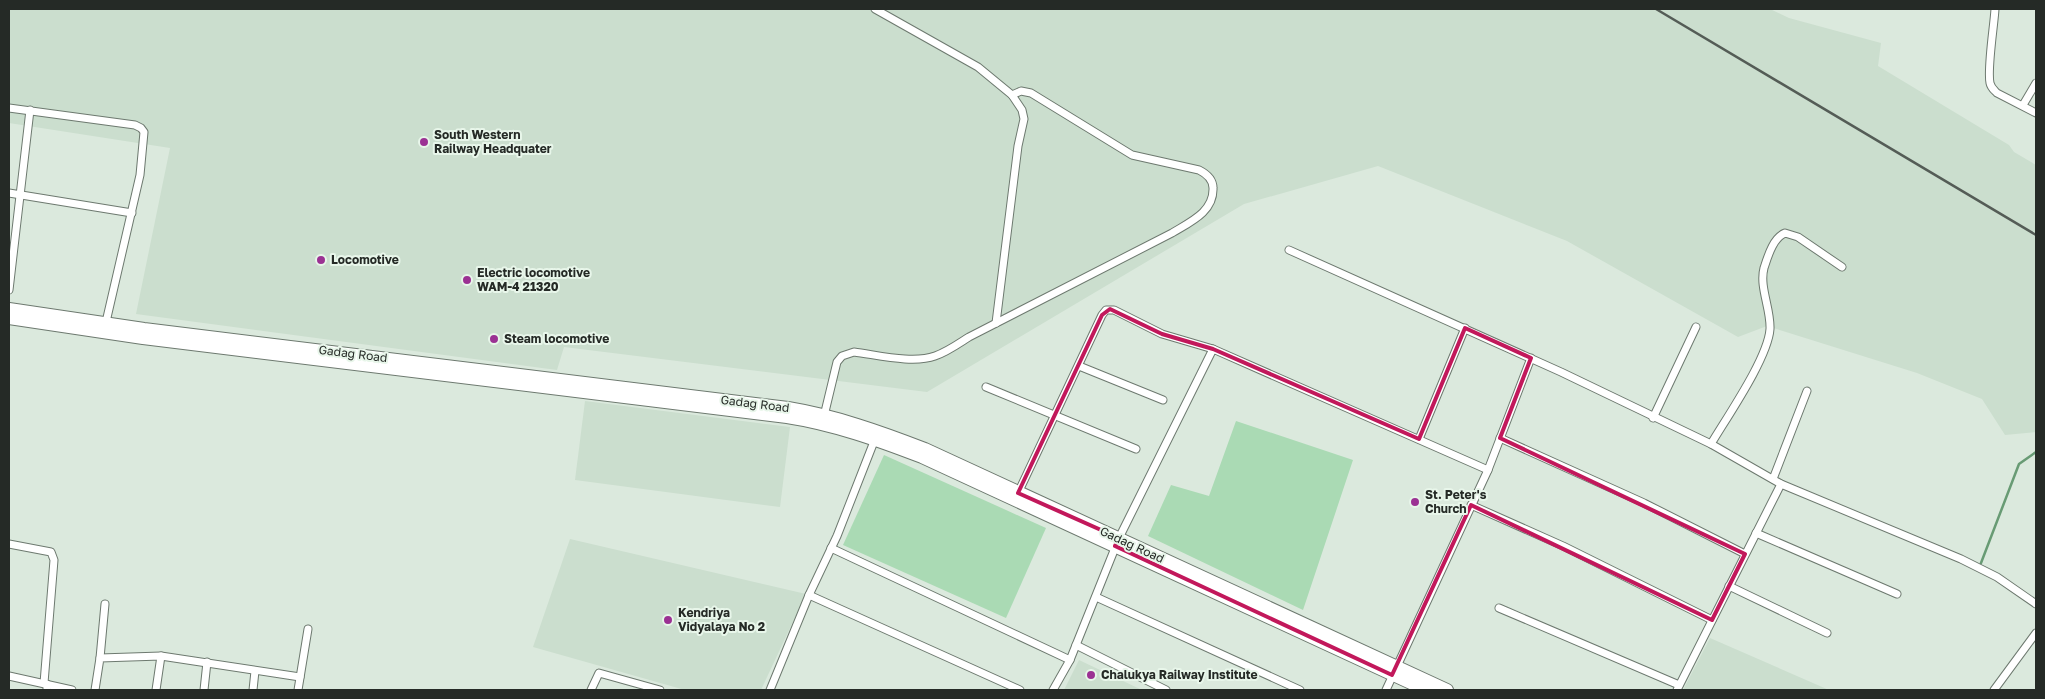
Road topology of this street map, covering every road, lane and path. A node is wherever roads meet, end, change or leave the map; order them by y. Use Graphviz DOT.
graph roads {
  1 [pos="875,9"];
  2 [pos="1995,9"];
  3 [pos="2036,83"];
  4 [pos="1012,95"];
  5 [pos="2023,105"];
  6 [pos="9,108"];
  7 [pos="30,110"];
  8 [pos="2036,113"];
  9 [pos="9,193"];
  10 [pos="19,195"];
  11 [pos="132,213"];
  12 [pos="11,248"];
  13 [pos="1289,250"];
  14 [pos="1842,267"];
  15 [pos="9,290"];
  16 [pos="9,309"];
  17 [pos="9,318"];
  18 [pos="106,322"];
  19 [pos="996,324"];
  20 [pos="1696,327"];
  21 [pos="1465,328"];
  22 [pos="1213,349"];
  23 [pos="1531,358"];
  24 [pos="1079,366"];
  25 [pos="986,387"];
  26 [pos="1807,391"];
  27 [pos="1163,400"];
  28 [pos="1056,415"];
  29 [pos="824,416"];
  30 [pos="1653,418"];
  31 [pos="1500,438"];
  32 [pos="875,439"];
  33 [pos="1419,439"];
  34 [pos="1712,444"];
  35 [pos="1136,448"];
  36 [pos="1488,470"];
  37 [pos="1773,479"];
  38 [pos="1781,484"];
  39 [pos="1018,493"];
  40 [pos="1472,505"];
  41 [pos="1756,532"];
  42 [pos="1117,542"];
  43 [pos="9,544"];
  44 [pos="832,548"];
  45 [pos="1745,554"];
  46 [pos="1729,586"];
  47 [pos="1898,594"];
  48 [pos="809,595"];
  49 [pos="1096,597"];
  50 [pos="105,604"];
  51 [pos="2036,604"];
  52 [pos="1499,608"];
  53 [pos="1712,620"];
  54 [pos="308,629"];
  55 [pos="1827,633"];
  56 [pos="2036,633"];
  57 [pos="1076,646"];
  58 [pos="161,656"];
  59 [pos="100,658"];
  60 [pos="1070,660"];
  61 [pos="207,662"];
  62 [pos="255,671"];
  63 [pos="1394,671"];
  64 [pos="9,676"];
  65 [pos="300,677"];
  66 [pos="47,687"];
  67 [pos="1678,688"];
  68 [pos="72,690"];
  69 [pos="95,690"];
  70 [pos="156,690"];
  71 [pos="204,690"];
  72 [pos="253,690"];
  73 [pos="298,690"];
  74 [pos="591,690"];
  75 [pos="660,690"];
  76 [pos="770,690"];
  77 [pos="1020,690"];
  78 [pos="1052,690"];
  79 [pos="1166,690"];
  80 [pos="1300,690"];
  81 [pos="1386,690"];
  82 [pos="1426,690"];
  83 [pos="1447,690"];
  84 [pos="1996,690"];
  1 -- 4 [label="street"];
  2 -- 5 [label="street"];
  3 -- 5 [label="street"];
  4 -- 19 [label="street"];
  4 -- 19 [label="street"];
  5 -- 8 [label="street"];
  6 -- 7 [label="street"];
  7 -- 10 [label="street"];
  7 -- 11 [label="street"];
  9 -- 10 [label="street"];
  10 -- 11 [label="street"];
  10 -- 12 [label="street"];
  11 -- 18 [label="street"];
  12 -- 15 [label="street"];
  13 -- 21 [label="street"];
  14 -- 34 [label="street"];
  16 -- 18 [label="highway, Gadag Road"];
  17 -- 32 [label="highway, Gadag Road"];
  18 -- 29 [label="highway, Gadag Road"];
  19 -- 29 [label="street"];
  20 -- 30 [label="street"];
  21 -- 23 [label="street"];
  21 -- 33 [label="street"];
  22 -- 24 [label="street"];
  22 -- 33 [label="street"];
  22 -- 42 [label="street"];
  23 -- 30 [label="street"];
  23 -- 31 [label="street"];
  24 -- 27 [label="street"];
  24 -- 28 [label="street"];
  25 -- 28 [label="street"];
  26 -- 37 [label="street"];
  28 -- 35 [label="street"];
  28 -- 39 [label="street"];
  29 -- 39 [label="highway, Gadag Road"];
  30 -- 34 [label="street"];
  31 -- 36 [label="street"];
  31 -- 45 [label="street"];
  32 -- 42 [label="highway, Gadag Road"];
  32 -- 44 [label="street"];
  33 -- 36 [label="street"];
  34 -- 37 [label="street"];
  36 -- 40 [label="street"];
  37 -- 38 [label="street"];
  38 -- 41 [label="street"];
  38 -- 51 [label="street"];
  39 -- 42 [label="highway, Gadag Road"];
  40 -- 53 [label="street"];
  40 -- 63 [label="street"];
  41 -- 45 [label="street"];
  41 -- 47 [label="street"];
  42 -- 49 [label="street"];
  42 -- 63 [label="highway, Gadag Road"];
  43 -- 66 [label="street"];
  44 -- 48 [label="street"];
  44 -- 60 [label="street"];
  45 -- 46 [label="street"];
  46 -- 53 [label="street"];
  46 -- 55 [label="street"];
  48 -- 76 [label="street"];
  48 -- 77 [label="street"];
  49 -- 57 [label="street"];
  49 -- 80 [label="street"];
  50 -- 59 [label="street"];
  52 -- 67 [label="street"];
  53 -- 67 [label="street"];
  54 -- 65 [label="street"];
  56 -- 84 [label="street"];
  57 -- 60 [label="street"];
  57 -- 79 [label="street"];
  58 -- 59 [label="street"];
  58 -- 61 [label="street"];
  58 -- 70 [label="street"];
  59 -- 69 [label="street"];
  60 -- 78 [label="street"];
  61 -- 62 [label="street"];
  61 -- 71 [label="street"];
  62 -- 65 [label="street"];
  62 -- 72 [label="street"];
  63 -- 81 [label="street"];
  63 -- 82 [label="highway, Gadag Road"];
  63 -- 83 [label="highway, Gadag Road"];
  64 -- 66 [label="street"];
  65 -- 73 [label="street"];
  66 -- 68 [label="street"];
  74 -- 75 [label="street"];
}
